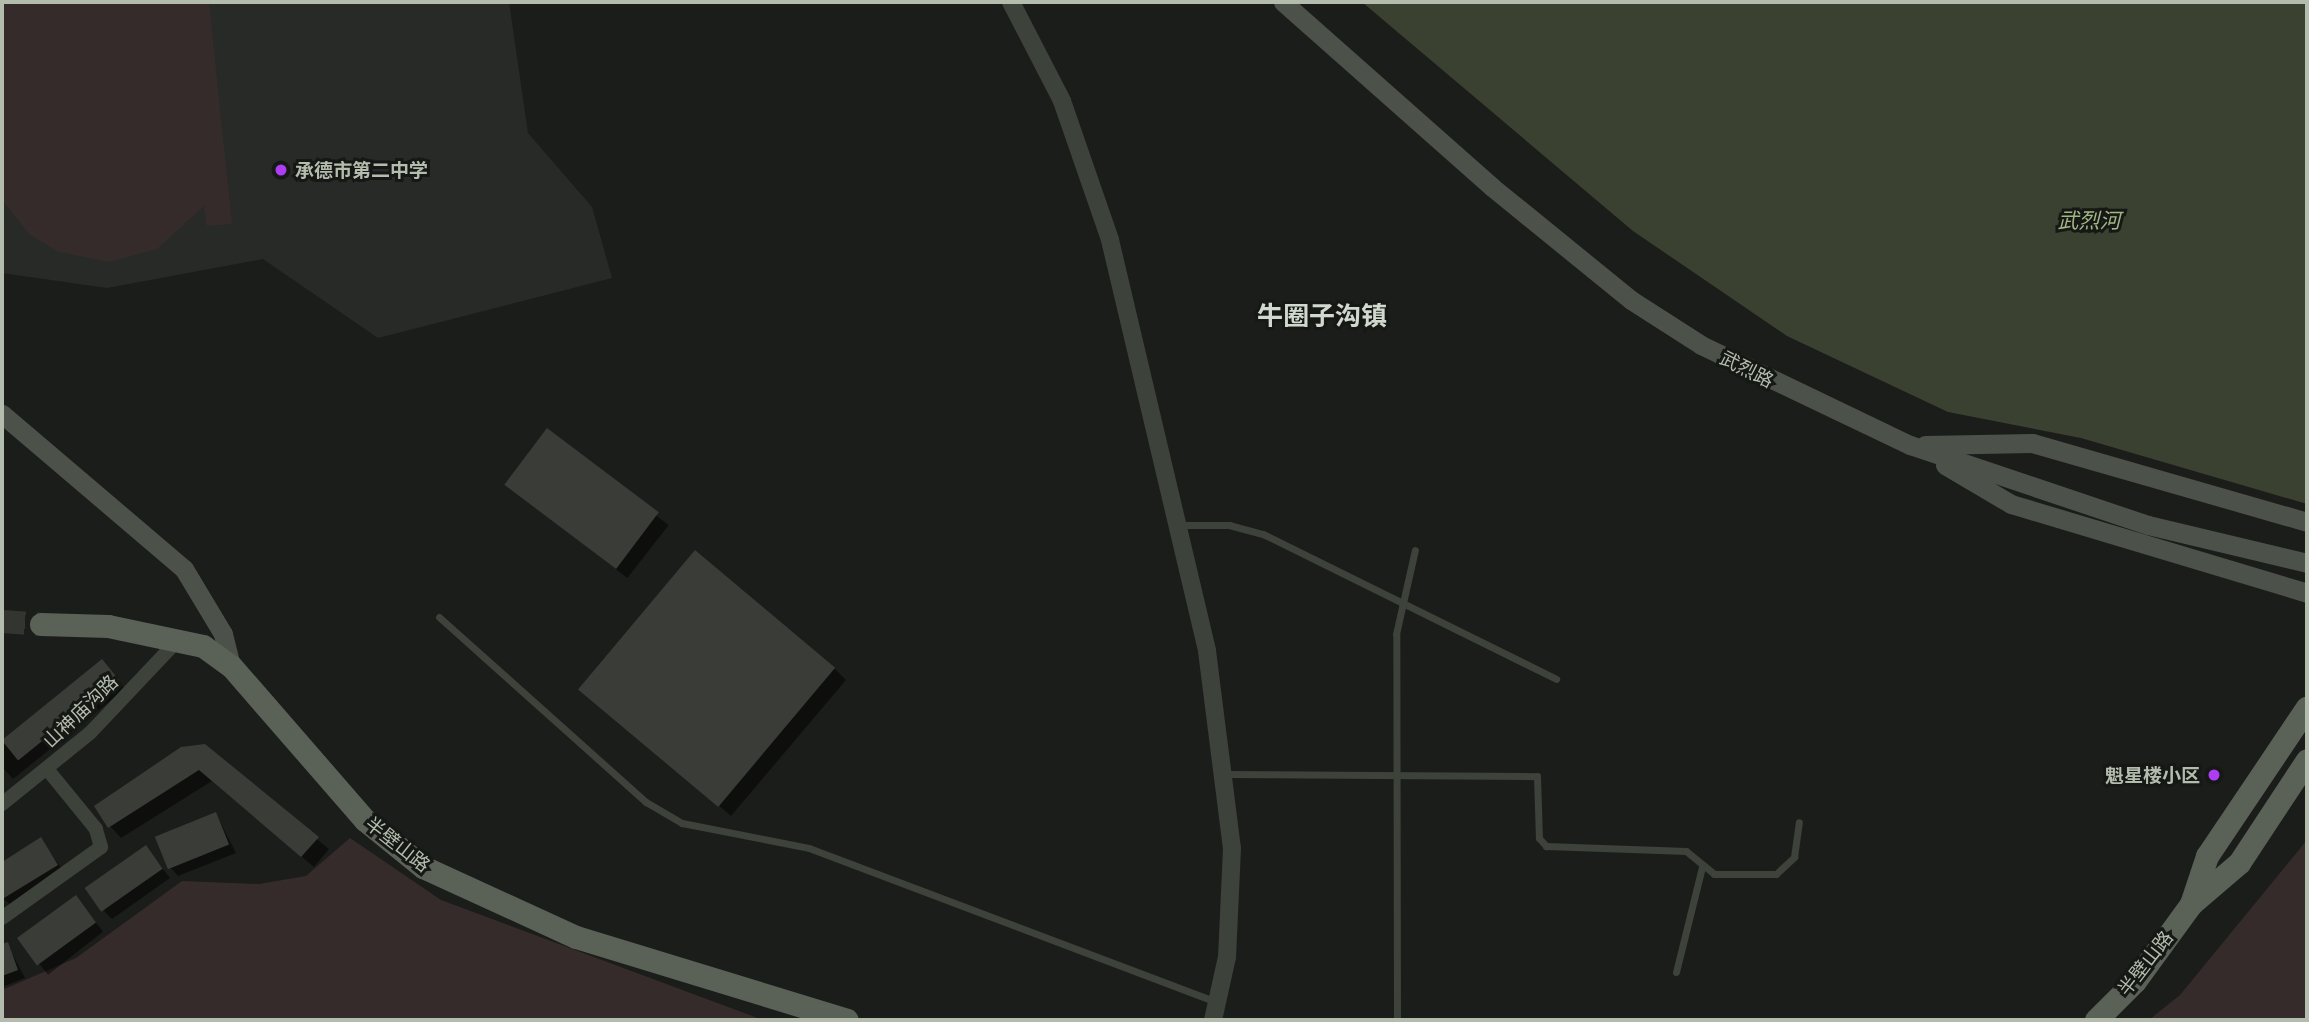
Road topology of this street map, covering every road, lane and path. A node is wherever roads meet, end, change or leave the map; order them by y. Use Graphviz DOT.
graph roads {
  1 [pos="1011,2"];
  2 [pos="1283,2"];
  3 [pos="2,414"];
  4 [pos="1910,445"];
  5 [pos="2307,522"];
  6 [pos="1177,525"];
  7 [pos="1415,550"];
  8 [pos="2307,563"];
  9 [pos="2307,593"];
  10 [pos="1399,601"];
  11 [pos="439,617"];
  12 [pos="41,624"];
  13 [pos="179,639"];
  14 [pos="232,666"];
  15 [pos="1556,678"];
  16 [pos="2307,707"];
  17 [pos="2307,760"];
  18 [pos="47,769"];
  19 [pos="1224,774"];
  20 [pos="1397,775"];
  21 [pos="2,804"];
  22 [pos="1798,822"];
  23 [pos="1702,867"];
  24 [pos="2191,904"];
  25 [pos="2,918"];
  26 [pos="1676,972"];
  27 [pos="1215,1011"];
  28 [pos="847,1020"];
  29 [pos="1397,1020"];
  30 [pos="2096,1020"];
  1 -- 6 [label="street"];
  2 -- 4 [label="main road, 武烈路"];
  3 -- 14 [label="main road"];
  4 -- 5 [label="main road"];
  4 -- 8 [label="main road, 武烈路"];
  4 -- 9 [label="main road"];
  6 -- 10 [label="lane"];
  6 -- 19 [label="street"];
  7 -- 10 [label="lane"];
  10 -- 15 [label="lane"];
  10 -- 20 [label="lane"];
  11 -- 27 [label="lane"];
  12 -- 13 [label="main road, 半壁山路"];
  13 -- 14 [label="main road, 半壁山路"];
  13 -- 18 [label="street, 山神庙沟路"];
  14 -- 28 [label="main road, 半壁山路"];
  16 -- 24 [label="main road"];
  17 -- 24 [label="main road"];
  18 -- 21 [label="street, 山神庙沟路"];
  18 -- 25 [label="street"];
  19 -- 20 [label="lane"];
  19 -- 27 [label="street"];
  20 -- 23 [label="lane"];
  20 -- 29 [label="lane"];
  22 -- 23 [label="lane"];
  23 -- 26 [label="lane"];
  24 -- 30 [label="main road, 半壁山路"];
}
